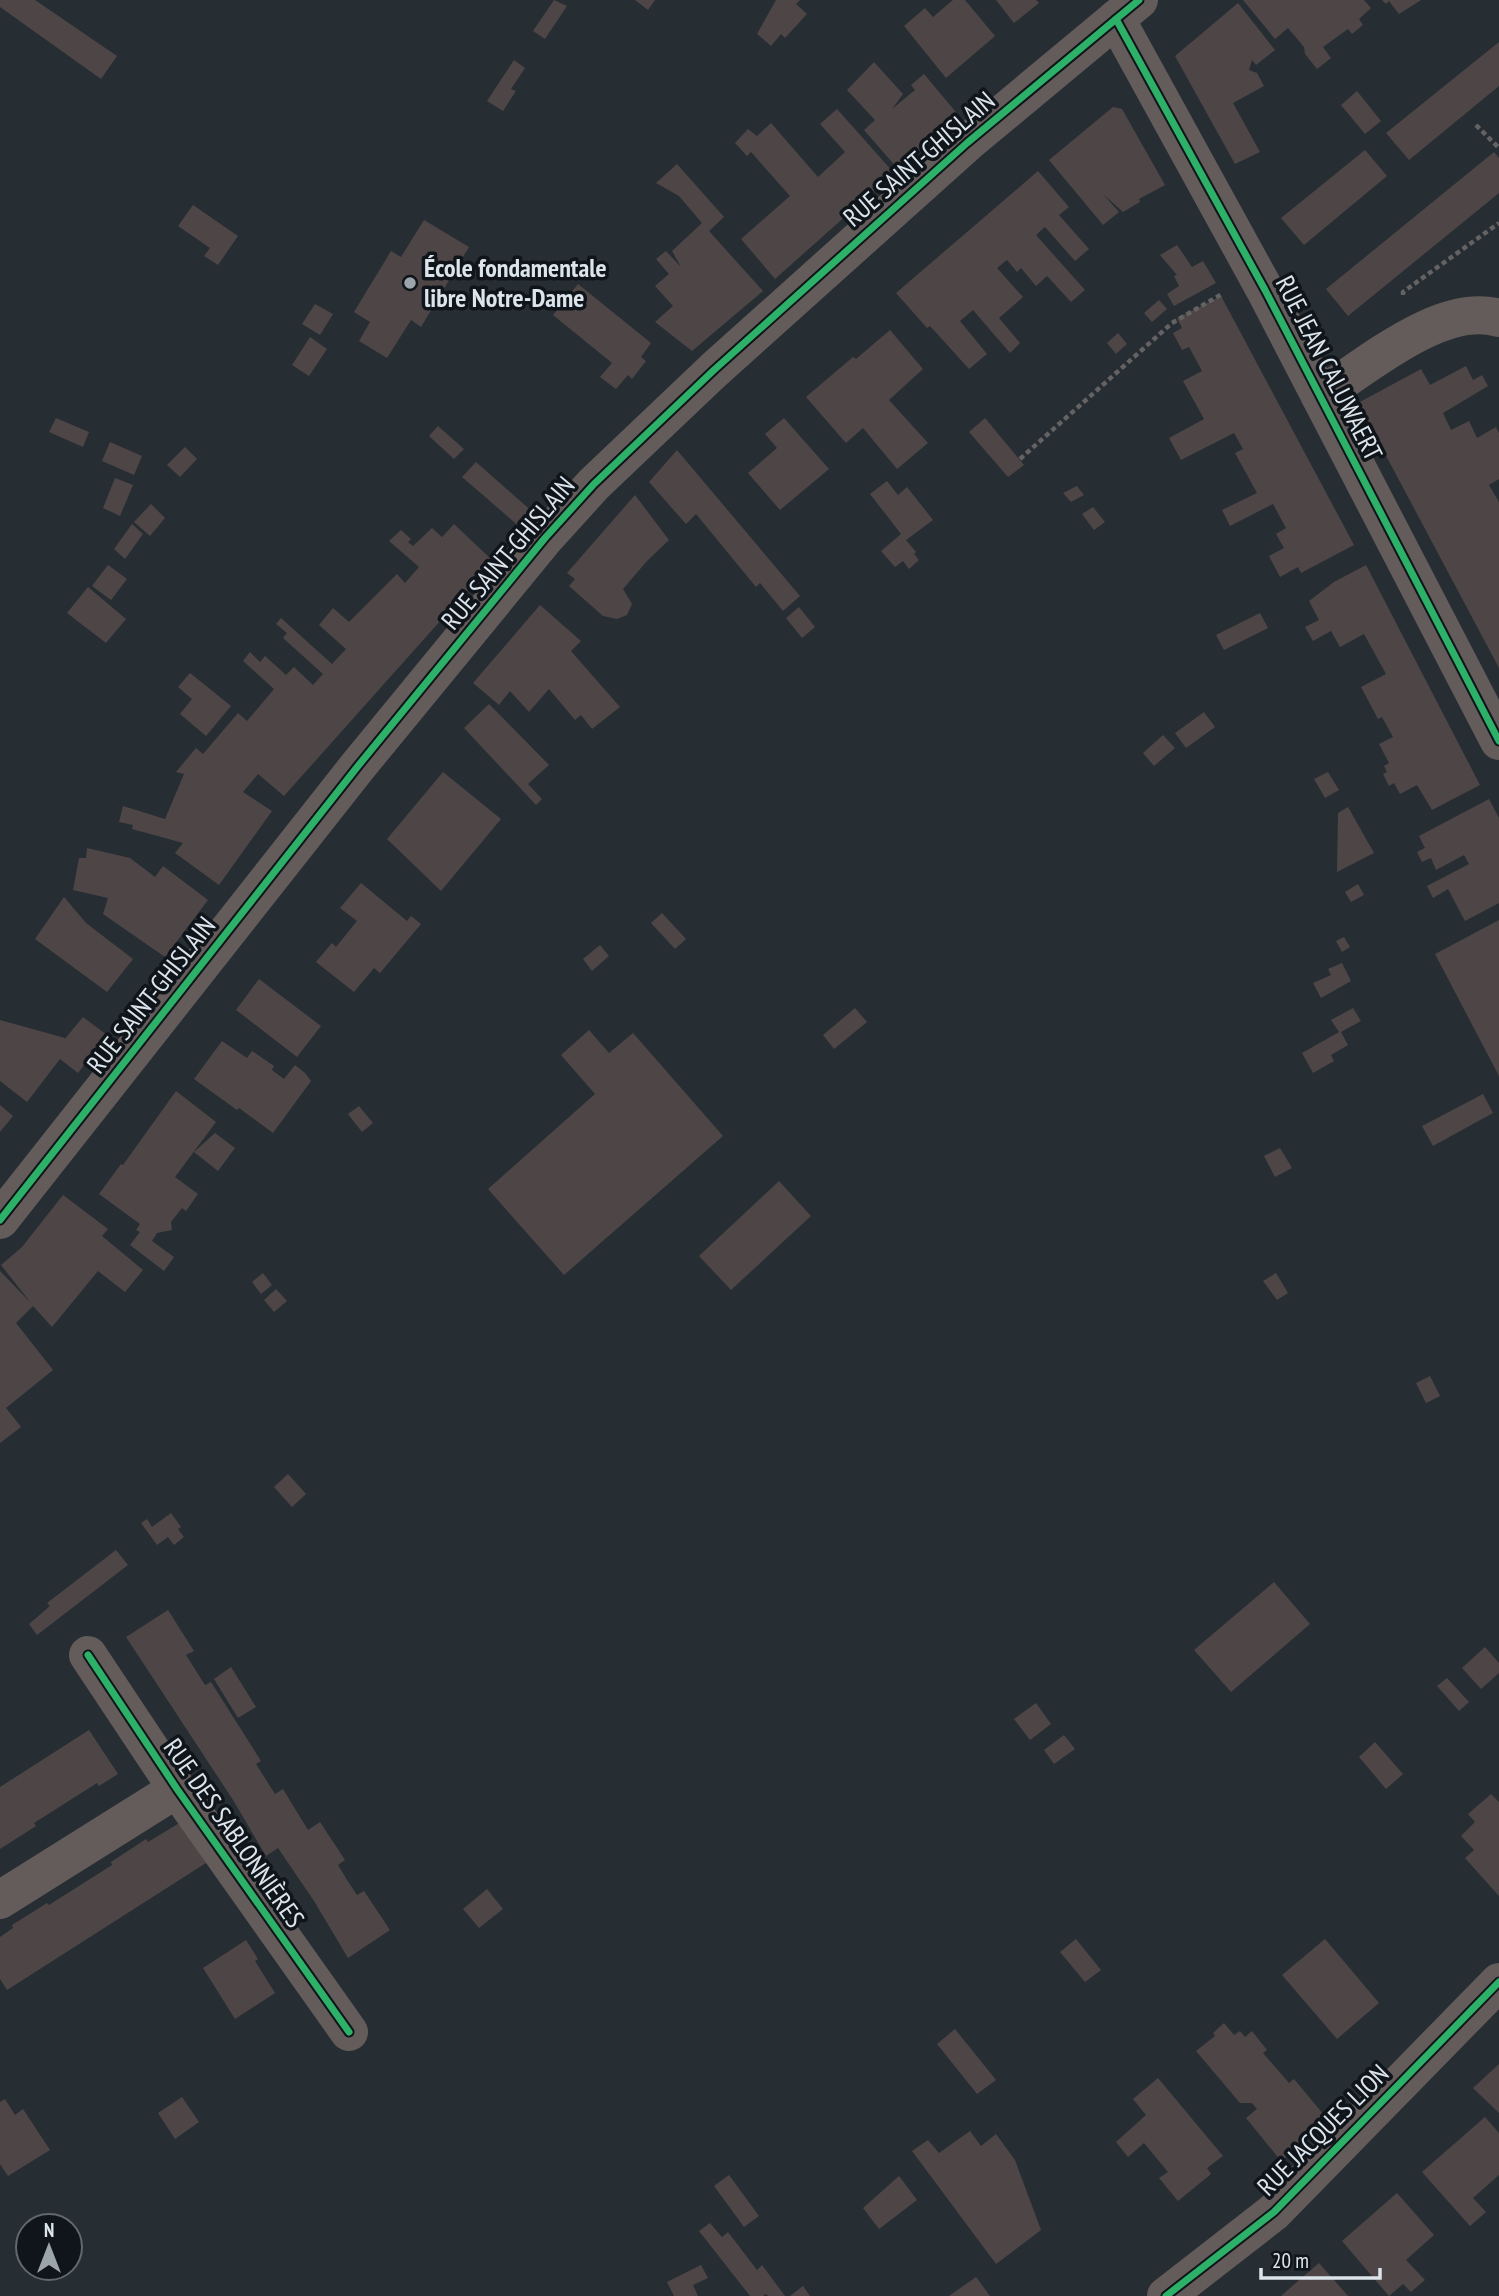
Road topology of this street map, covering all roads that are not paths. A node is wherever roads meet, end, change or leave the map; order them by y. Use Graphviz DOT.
graph roads {
  1 [pos="1127,9"];
  2 [pos="1499,318"];
  3 [pos="1320,396"];
  4 [pos="1499,741"];
  5 [pos="0,1220"];
  6 [pos="88,1655"];
  7 [pos="177,1789"];
  8 [pos="0,1900"];
  9 [pos="1499,1982"];
  10 [pos="349,2032"];
  11 [pos="1166,2296"];
  1 -- 3 [label="street, RUE JEAN CALUWAERT"];
  1 -- 5 [label="street, RUE SAINT-GHISLAIN"];
  2 -- 3 [label="street"];
  3 -- 4 [label="street, RUE JEAN CALUWAERT"];
  6 -- 7 [label="street, RUE DES SABLONNIÈRES"];
  7 -- 8 [label="street, RUE DES SABLONNIÈRES"];
  7 -- 10 [label="street, RUE DES SABLONNIÈRES"];
  9 -- 11 [label="street, RUE JACQUES LION"];
}
